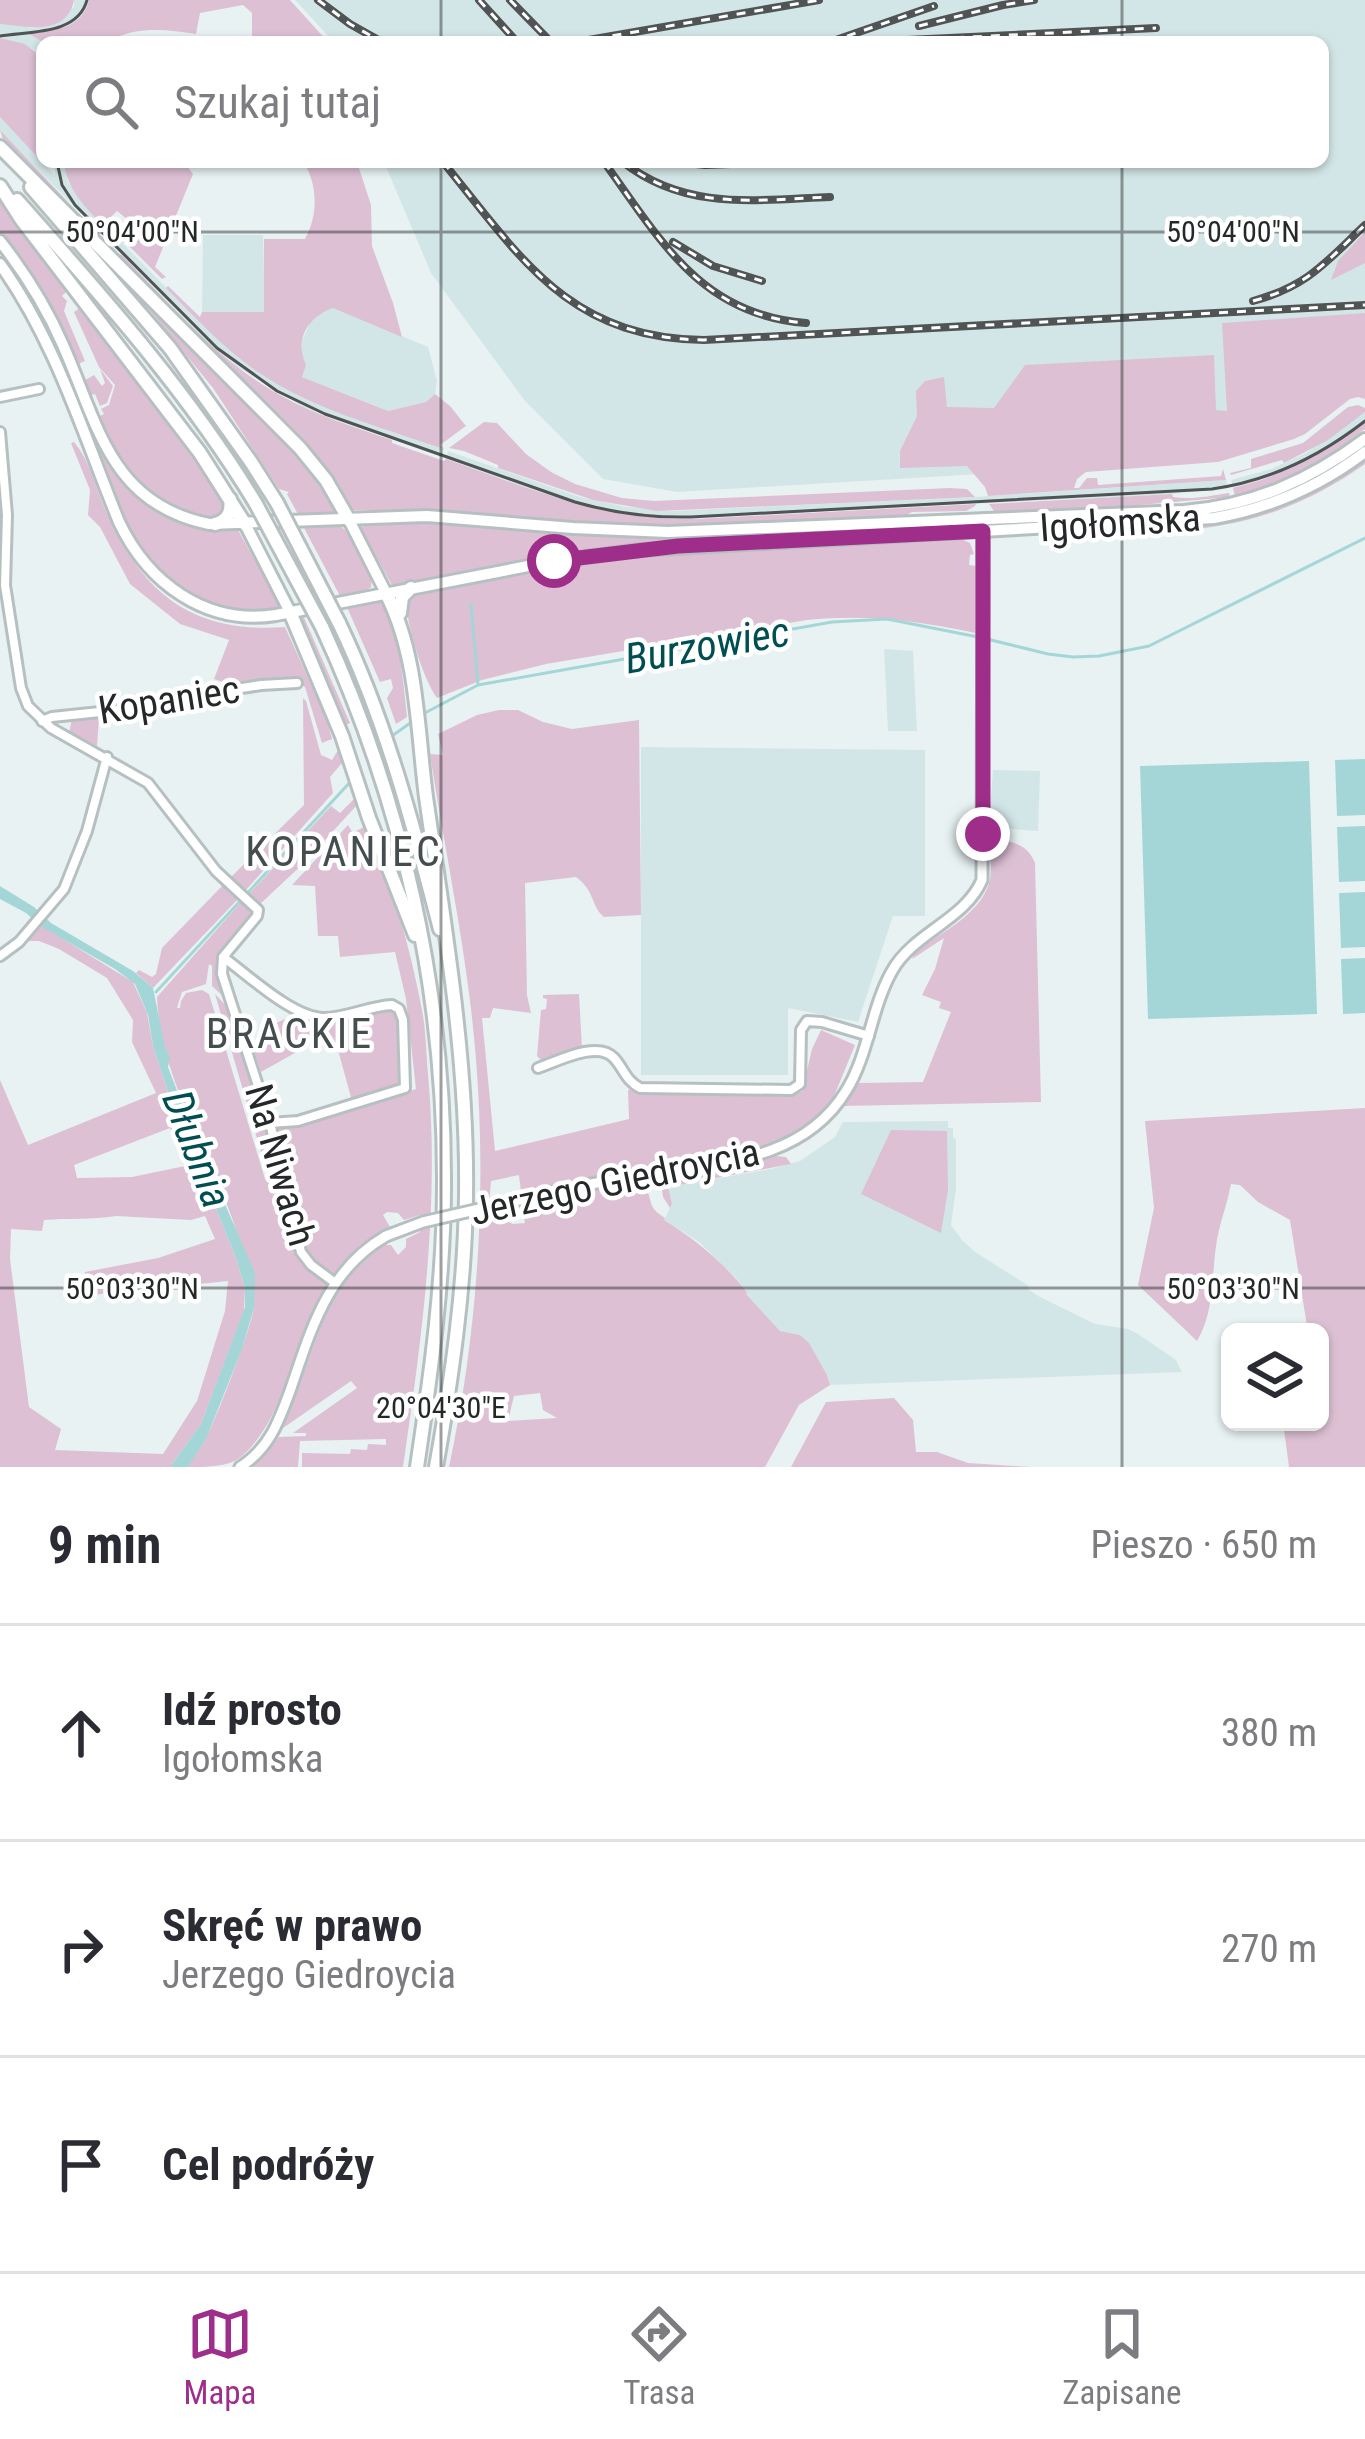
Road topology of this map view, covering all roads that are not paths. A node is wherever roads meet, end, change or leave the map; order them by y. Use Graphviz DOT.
graph roads {
  1 [pos="0,149"];
  2 [pos="0,184"];
  3 [pos="0,241"];
  4 [pos="0,264"];
  5 [pos="39,389"];
  6 [pos="0,397"];
  7 [pos="0,432"];
  8 [pos="1365,439"];
  9 [pos="1365,452"];
  10 [pos="2,475"];
  11 [pos="230,497"];
  12 [pos="349,520"];
  13 [pos="215,524"];
  14 [pos="245,524"];
  15 [pos="983,525"];
  16 [pos="411,588"];
  17 [pos="386,592"];
  18 [pos="290,612"];
  19 [pos="400,620"];
  20 [pos="0,630"];
  21 [pos="12,631"];
  22 [pos="297,683"];
  23 [pos="42,722"];
  24 [pos="106,757"];
  25 [pos="0,956"];
  26 [pos="223,957"];
  27 [pos="426,964"];
  28 [pos="450,969"];
  29 [pos="869,1036"];
  30 [pos="538,1068"];
  31 [pos="270,1123"];
  32 [pos="334,1282"];
  33 [pos="240,1467"];
  34 [pos="417,1467"];
  35 [pos="436,1467"];
  1 -- 12 [label="highway"];
  1 -- 28 [label="highway, bridge"];
  2 -- 11 [label="highway"];
  2 -- 27 [label="highway, bridge"];
  3 -- 13 [label="main road, Igołomska"];
  4 -- 18 [label="main road, Igołomska"];
  5 -- 6 [label="street"];
  7 -- 10 [label="street"];
  8 -- 15 [label="main road, Igołomska"];
  9 -- 15 [label="main road, Igołomska"];
  10 -- 21 [label="street"];
  11 -- 13 [label="highway"];
  11 -- 14 [label="highway"];
  12 -- 14 [label="main road, Igołomska"];
  12 -- 15 [label="main road, Igołomska"];
  12 -- 17 [label="main road"];
  13 -- 14 [label="main road, Igołomska"];
  14 -- 18 [label="main road"];
  15 -- 16 [label="main road, Igołomska"];
  15 -- 29 [label="street, Jerzego Giedroycia"];
  16 -- 17 [label="main road, Igołomska"];
  16 -- 19 [label="highway"];
  17 -- 18 [label="main road, Igołomska"];
  17 -- 19 [label="highway"];
  18 -- 27 [label="highway"];
  19 -- 28 [label="highway"];
  20 -- 21 [label="street"];
  21 -- 23 [label="street"];
  22 -- 23 [label="street, Kopaniec"];
  23 -- 24 [label="street"];
  24 -- 25 [label="street"];
  24 -- 26 [label="street"];
  26 -- 31 [label="street, Na Niwach"];
  26 -- 31 [label="street"];
  27 -- 34 [label="highway"];
  28 -- 35 [label="highway"];
  29 -- 30 [label="street"];
  29 -- 32 [label="street, Jerzego Giedroycia, bridge"];
  31 -- 32 [label="street, Na Niwach"];
  32 -- 33 [label="street, Jerzego Giedroycia"];
}
